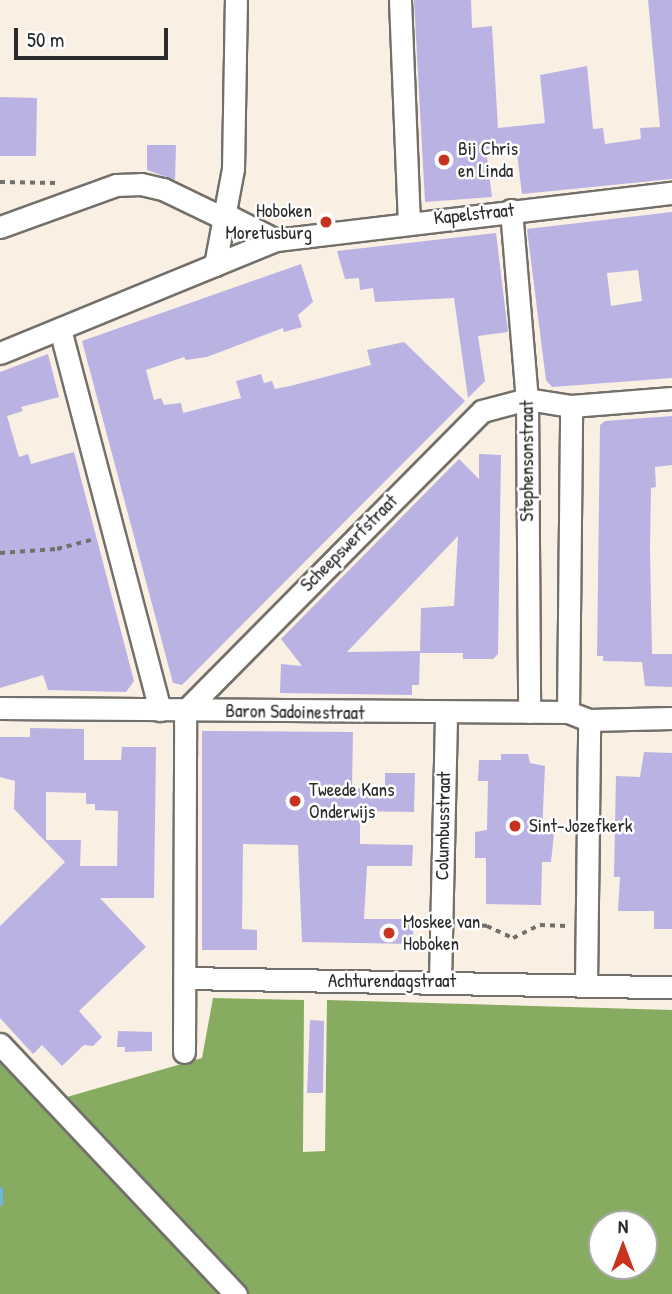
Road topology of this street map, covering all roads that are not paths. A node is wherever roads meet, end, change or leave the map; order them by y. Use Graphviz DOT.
graph roads {
  1 [pos="236,0"];
  2 [pos="400,0"];
  3 [pos="672,193"];
  4 [pos="511,210"];
  5 [pos="225,217"];
  6 [pos="409,221"];
  7 [pos="0,227"];
  8 [pos="276,240"];
  9 [pos="215,265"];
  10 [pos="60,329"];
  11 [pos="0,353"];
  12 [pos="672,398"];
  13 [pos="527,399"];
  14 [pos="571,406"];
  15 [pos="0,708"];
  16 [pos="160,710"];
  17 [pos="185,711"];
  18 [pos="528,712"];
  19 [pos="568,712"];
  20 [pos="446,713"];
  21 [pos="672,718"];
  22 [pos="589,720"];
  23 [pos="186,978"];
  24 [pos="440,981"];
  25 [pos="586,984"];
  26 [pos="672,987"];
  27 [pos="0,1044"];
  28 [pos="184,1052"];
  29 [pos="236,1294"];
  1 -- 5 [label="street"];
  2 -- 6 [label="street"];
  3 -- 4 [label="street, Kapelstraat"];
  4 -- 6 [label="street, Kapelstraat"];
  4 -- 13 [label="street, Stephensonstraat"];
  5 -- 7 [label="street"];
  5 -- 8 [label="street"];
  5 -- 9 [label="street"];
  6 -- 8 [label="street, Kapelstraat"];
  8 -- 9 [label="street, Kapelstraat"];
  9 -- 10 [label="street, Kapelstraat"];
  10 -- 11 [label="street, Kapelstraat"];
  10 -- 16 [label="street"];
  12 -- 14 [label="street"];
  13 -- 14 [label="street"];
  13 -- 17 [label="street, Scheepswerfstraat"];
  13 -- 18 [label="street, Stephensonstraat"];
  14 -- 19 [label="street"];
  15 -- 16 [label="street, Baron Sadoinestraat"];
  16 -- 17 [label="street, Baron Sadoinestraat"];
  17 -- 20 [label="street, Baron Sadoinestraat"];
  17 -- 23 [label="street"];
  18 -- 19 [label="street, Baron Sadoinestraat"];
  18 -- 20 [label="street, Baron Sadoinestraat"];
  19 -- 22 [label="street, Baron Sadoinestraat"];
  20 -- 24 [label="street, Columbusstraat"];
  21 -- 22 [label="street"];
  22 -- 25 [label="street"];
  23 -- 24 [label="street, Achturendagstraat"];
  23 -- 28 [label="street"];
  24 -- 25 [label="street, Achturendagstraat"];
  25 -- 26 [label="street, Achturendagstraat"];
  27 -- 29 [label="street"];
}
